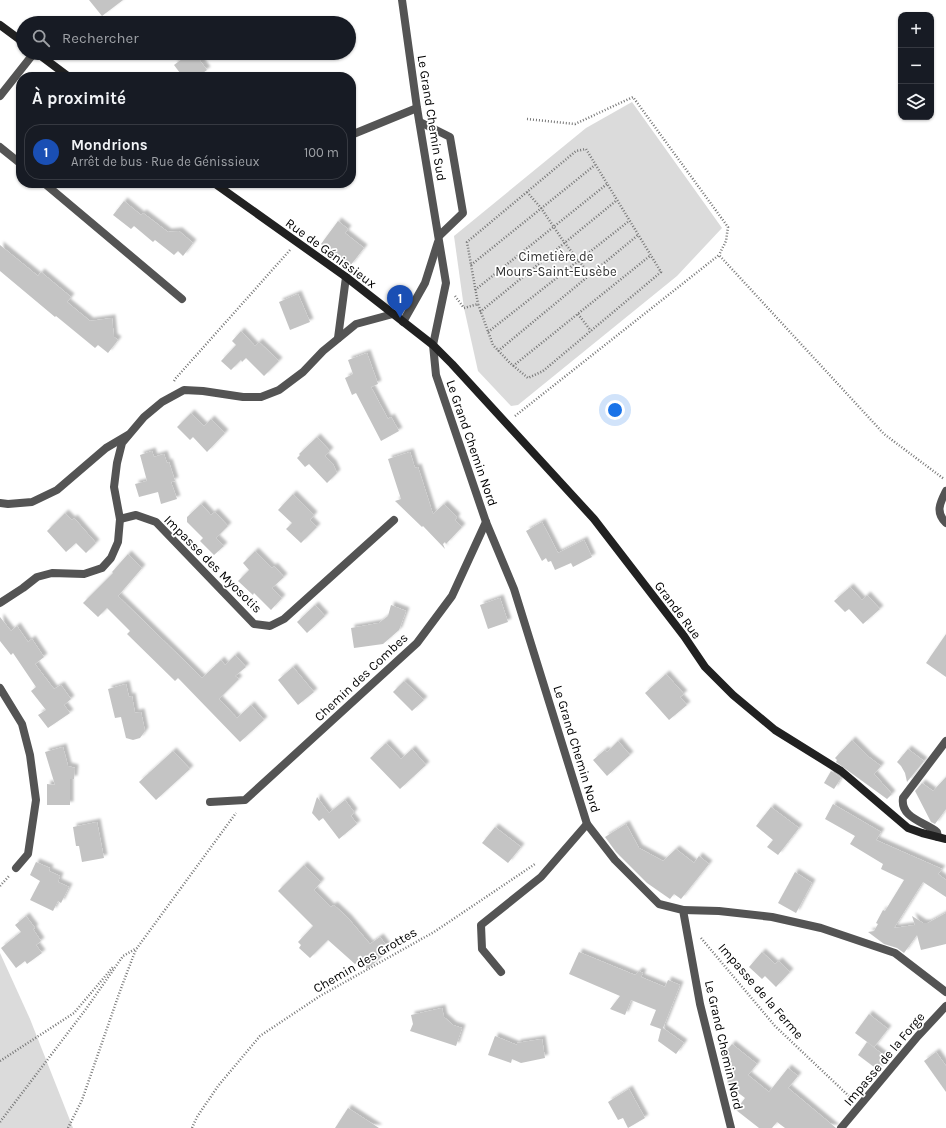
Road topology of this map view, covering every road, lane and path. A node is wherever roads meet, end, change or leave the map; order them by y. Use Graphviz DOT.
graph roads {
  1 [pos="402,0"];
  2 [pos="0,25"];
  3 [pos="16,37"];
  4 [pos="28,60"];
  5 [pos="47,60"];
  6 [pos="19,72"];
  7 [pos="63,72"];
  8 [pos="16,76"];
  9 [pos="0,96"];
  10 [pos="417,108"];
  11 [pos="527,119"];
  12 [pos="420,122"];
  13 [pos="356,133"];
  14 [pos="0,147"];
  15 [pos="16,160"];
  16 [pos="595,165"];
  17 [pos="607,184"];
  18 [pos="50,188"];
  19 [pos="221,188"];
  20 [pos="527,192"];
  21 [pos="617,200"];
  22 [pos="541,208"];
  23 [pos="629,221"];
  24 [pos="553,226"];
  25 [pos="638,235"];
  26 [pos="439,237"];
  27 [pos="297,242"];
  28 [pos="564,242"];
  29 [pos="719,255"];
  30 [pos="651,256"];
  31 [pos="579,260"];
  32 [pos="471,265"];
  33 [pos="590,275"];
  34 [pos="346,277"];
  35 [pos="475,290"];
  36 [pos="182,299"];
  37 [pos="478,304"];
  38 [pos="464,308"];
  39 [pos="480,312"];
  40 [pos="392,314"];
  41 [pos="578,314"];
  42 [pos="403,322"];
  43 [pos="591,331"];
  44 [pos="488,332"];
  45 [pos="338,338"];
  46 [pos="433,344"];
  47 [pos="498,351"];
  48 [pos="513,366"];
  49 [pos="172,384"];
  50 [pos="506,423"];
  51 [pos="130,434"];
  52 [pos="946,481"];
  53 [pos="946,491"];
  54 [pos="0,503"];
  55 [pos="120,519"];
  56 [pos="394,520"];
  57 [pos="486,522"];
  58 [pos="946,523"];
  59 [pos="0,603"];
  60 [pos="0,688"];
  61 [pos="946,741"];
  62 [pos="245,800"];
  63 [pos="210,802"];
  64 [pos="587,824"];
  65 [pos="942,838"];
  66 [pos="537,863"];
  67 [pos="16,868"];
  68 [pos="682,910"];
  69 [pos="700,936"];
  70 [pos="137,948"];
  71 [pos="123,956"];
  72 [pos="501,972"];
  73 [pos="946,992"];
  74 [pos="946,1006"];
  75 [pos="0,1061"];
  76 [pos="860,1106"];
  77 [pos="0,1122"];
  78 [pos="68,1128"];
  79 [pos="192,1128"];
  80 [pos="731,1128"];
  81 [pos="842,1128"];
  1 -- 10 [label="street, Le Grand Chemin Sud"];
  2 -- 3 [label="street"];
  4 -- 6 [label="street"];
  5 -- 7 [label="street"];
  8 -- 9 [label="street"];
  10 -- 12 [label="street, Le Grand Chemin Sud"];
  10 -- 13 [label="street"];
  11 -- 29 [label="path"];
  12 -- 26 [label="street, Le Grand Chemin Sud"];
  12 -- 26 [label="street"];
  14 -- 15 [label="street"];
  16 -- 17 [label="path"];
  16 -- 20 [label="path"];
  16 -- 22 [label="path"];
  17 -- 21 [label="path"];
  17 -- 24 [label="path"];
  18 -- 36 [label="street"];
  19 -- 27 [label="street, Rue de Génissieux"];
  20 -- 22 [label="path"];
  20 -- 32 [label="path"];
  21 -- 23 [label="path"];
  21 -- 28 [label="path"];
  22 -- 24 [label="path"];
  22 -- 32 [label="path"];
  23 -- 25 [label="path"];
  23 -- 31 [label="path"];
  24 -- 28 [label="path"];
  24 -- 35 [label="path"];
  25 -- 30 [label="path"];
  25 -- 33 [label="path"];
  26 -- 42 [label="street"];
  26 -- 46 [label="street, Le Grand Chemin Sud"];
  27 -- 34 [label="street, Rue de Génissieux"];
  27 -- 49 [label="path"];
  28 -- 31 [label="path"];
  28 -- 39 [label="path"];
  29 -- 50 [label="path"];
  29 -- 52 [label="path"];
  30 -- 41 [label="path"];
  30 -- 43 [label="path"];
  31 -- 33 [label="path"];
  31 -- 44 [label="path"];
  32 -- 35 [label="path"];
  33 -- 47 [label="path"];
  34 -- 40 [label="street, Rue de Génissieux"];
  34 -- 45 [label="street"];
  35 -- 37 [label="path"];
  37 -- 38 [label="path"];
  37 -- 39 [label="path"];
  39 -- 44 [label="path"];
  40 -- 42 [label="street, Rue de Génissieux"];
  40 -- 45 [label="street"];
  41 -- 43 [label="path"];
  41 -- 48 [label="path"];
  42 -- 46 [label="street, Rue de Génissieux"];
  43 -- 48 [label="path"];
  44 -- 47 [label="path"];
  45 -- 51 [label="street"];
  46 -- 50 [label="street, Grande Rue"];
  46 -- 57 [label="street, Le Grand Chemin Nord"];
  47 -- 48 [label="path"];
  50 -- 65 [label="street, Grande Rue"];
  51 -- 54 [label="street"];
  51 -- 55 [label="street"];
  53 -- 58 [label="street"];
  55 -- 56 [label="street, Impasse des Myosotis"];
  55 -- 59 [label="street"];
  57 -- 62 [label="street, Chemin des Combes"];
  57 -- 64 [label="street, Le Grand Chemin Nord"];
  60 -- 67 [label="street"];
  61 -- 65 [label="street"];
  62 -- 63 [label="street"];
  62 -- 70 [label="path"];
  64 -- 68 [label="street, Le Grand Chemin Nord"];
  64 -- 72 [label="street"];
  66 -- 79 [label="path, Chemin des Grottes"];
  68 -- 73 [label="street"];
  68 -- 80 [label="street, Le Grand Chemin Nord"];
  69 -- 76 [label="path, Impasse de la Ferme"];
  70 -- 71 [label="path"];
  70 -- 78 [label="path"];
  71 -- 75 [label="path"];
  71 -- 77 [label="path"];
  74 -- 76 [label="street, Impasse de la Forge"];
  76 -- 81 [label="street, Impasse de la Forge"];
}
